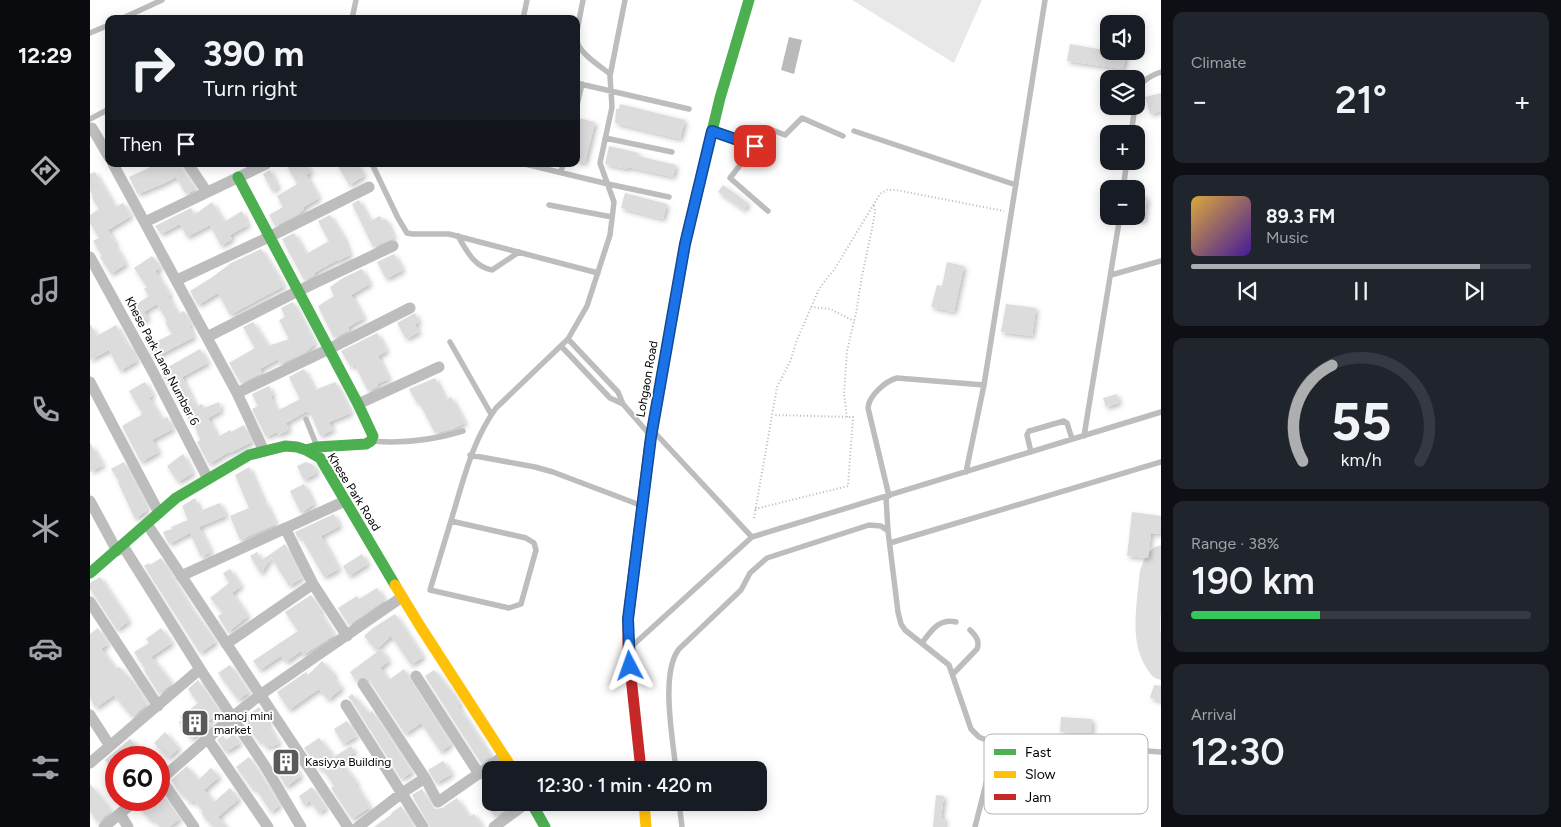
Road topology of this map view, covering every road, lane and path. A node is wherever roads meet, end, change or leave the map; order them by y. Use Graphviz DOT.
graph roads {
  1 [pos="162,0"];
  2 [pos="356,0"];
  3 [pos="527,0"];
  4 [pos="583,0"];
  5 [pos="625,0"];
  6 [pos="749,0"];
  7 [pos="1045,0"];
  8 [pos="130,15"];
  9 [pos="353,15"];
  10 [pos="524,15"];
  11 [pos="580,16"];
  12 [pos="105,27"];
  13 [pos="90,33"];
  14 [pos="580,48"];
  15 [pos="1161,72"];
  16 [pos="610,74"];
  17 [pos="1145,80"];
  18 [pos="580,84"];
  19 [pos="611,91"];
  20 [pos="689,109"];
  21 [pos="105,112"];
  22 [pos="91,123"];
  23 [pos="712,131"];
  24 [pos="854,131"];
  25 [pos="843,136"];
  26 [pos="605,138"];
  27 [pos="755,146"];
  28 [pos="105,149"];
  29 [pos="672,152"];
  30 [pos="115,167"];
  31 [pos="190,167"];
  32 [pos="260,167"];
  33 [pos="373,167"];
  34 [pos="539,167"];
  35 [pos="562,167"];
  36 [pos="560,172"];
  37 [pos="238,177"];
  38 [pos="608,184"];
  39 [pos="1016,185"];
  40 [pos="369,187"];
  41 [pos="207,192"];
  42 [pos="669,197"];
  43 [pos="874,204"];
  44 [pos="549,205"];
  45 [pos="768,211"];
  46 [pos="1012,213"];
  47 [pos="612,217"];
  48 [pos="145,222"];
  49 [pos="1119,225"];
  50 [pos="458,236"];
  51 [pos="269,237"];
  52 [pos="393,246"];
  53 [pos="519,252"];
  54 [pos="90,257"];
  55 [pos="1161,261"];
  56 [pos="598,273"];
  57 [pos="1111,275"];
  58 [pos="176,280"];
  59 [pos="298,291"];
  60 [pos="812,307"];
  61 [pos="410,308"];
  62 [pos="854,322"];
  63 [pos="207,337"];
  64 [pos="568,339"];
  65 [pos="450,342"];
  66 [pos="561,346"];
  67 [pos="328,349"];
  68 [pos="439,367"];
  69 [pos="90,382"];
  70 [pos="984,385"];
  71 [pos="237,393"];
  72 [pos="358,404"];
  73 [pos="623,404"];
  74 [pos="1161,412"];
  75 [pos="491,414"];
  76 [pos="773,414"];
  77 [pos="847,417"];
  78 [pos="306,419"];
  79 [pos="463,431"];
  80 [pos="651,433"];
  81 [pos="1084,436"];
  82 [pos="1072,439"];
  83 [pos="371,441"];
  84 [pos="312,448"];
  85 [pos="264,451"];
  86 [pos="1031,452"];
  87 [pos="470,455"];
  88 [pos="1161,462"];
  89 [pos="966,472"];
  90 [pos="208,479"];
  91 [pos="888,496"];
  92 [pos="90,501"];
  93 [pos="345,501"];
  94 [pos="642,506"];
  95 [pos="755,509"];
  96 [pos="160,513"];
  97 [pos="754,518"];
  98 [pos="450,521"];
  99 [pos="147,524"];
  100 [pos="285,528"];
  101 [pos="888,531"];
  102 [pos="752,536"];
  103 [pos="890,542"];
  104 [pos="120,548"];
  105 [pos="90,573"];
  106 [pos="182,576"];
  107 [pos="313,584"];
  108 [pos="402,597"];
  109 [pos="90,602"];
  110 [pos="956,622"];
  111 [pos="970,630"];
  112 [pos="347,636"];
  113 [pos="922,643"];
  114 [pos="226,644"];
  115 [pos="628,649"];
  116 [pos="200,669"];
  117 [pos="953,674"];
  118 [pos="416,676"];
  119 [pos="362,684"];
  120 [pos="260,695"];
  121 [pos="158,706"];
  122 [pos="346,706"];
  123 [pos="90,715"];
  124 [pos="232,716"];
  125 [pos="207,738"];
  126 [pos="984,739"];
  127 [pos="110,746"];
  128 [pos="105,750"];
  129 [pos="1148,751"];
  130 [pos="1161,752"];
  131 [pos="504,756"];
  132 [pos="507,761"];
  133 [pos="640,761"];
  134 [pos="675,761"];
  135 [pos="90,764"];
  136 [pos="170,771"];
  137 [pos="479,774"];
  138 [pos="425,778"];
  139 [pos="984,791"];
  140 [pos="402,793"];
  141 [pos="170,794"];
  142 [pos="123,811"];
  143 [pos="517,811"];
  144 [pos="535,811"];
  145 [pos="645,811"];
  146 [pos="681,811"];
  147 [pos="120,814"];
  148 [pos="104,827"];
  149 [pos="128,827"];
  150 [pos="194,827"];
  151 [pos="268,827"];
  152 [pos="301,827"];
  153 [pos="348,827"];
  154 [pos="358,827"];
  155 [pos="422,827"];
  156 [pos="494,827"];
  157 [pos="545,827"];
  158 [pos="646,827"];
  159 [pos="682,827"];
  160 [pos="975,827"];
  1 -- 8 [label="lane"];
  2 -- 9 [label="lane"];
  3 -- 10 [label="lane"];
  4 -- 11 [label="lane"];
  5 -- 16 [label="lane"];
  6 -- 23 [label="street, Lohgaon Road"];
  7 -- 39 [label="lane"];
  12 -- 13 [label="lane"];
  14 -- 16 [label="lane"];
  15 -- 17 [label="lane"];
  16 -- 19 [label="lane"];
  18 -- 19 [label="lane"];
  19 -- 20 [label="lane"];
  19 -- 26 [label="lane"];
  21 -- 22 [label="lane"];
  22 -- 28 [label="street"];
  23 -- 27 [label="lane"];
  23 -- 80 [label="street, Lohgaon Road"];
  24 -- 39 [label="lane"];
  25 -- 27 [label="lane"];
  26 -- 29 [label="lane"];
  26 -- 38 [label="lane"];
  27 -- 45 [label="lane"];
  30 -- 48 [label="street"];
  31 -- 41 [label="street"];
  32 -- 37 [label="street"];
  33 -- 50 [label="lane"];
  34 -- 36 [label="lane"];
  35 -- 36 [label="lane"];
  36 -- 38 [label="lane"];
  37 -- 41 [label="street"];
  37 -- 51 [label="street"];
  38 -- 42 [label="lane"];
  38 -- 47 [label="lane"];
  39 -- 46 [label="lane"];
  40 -- 51 [label="street"];
  41 -- 48 [label="street"];
  43 -- 46 [label="path"];
  43 -- 60 [label="path"];
  43 -- 62 [label="path"];
  44 -- 47 [label="lane"];
  46 -- 70 [label="lane"];
  47 -- 56 [label="lane"];
  48 -- 58 [label="street"];
  49 -- 57 [label="lane"];
  50 -- 53 [label="lane"];
  50 -- 53 [label="lane"];
  51 -- 58 [label="street"];
  51 -- 59 [label="street"];
  52 -- 59 [label="street"];
  53 -- 56 [label="lane"];
  54 -- 90 [label="street, Khese Park Lane Number 6"];
  55 -- 57 [label="lane"];
  56 -- 64 [label="lane"];
  57 -- 81 [label="lane"];
  58 -- 63 [label="street"];
  59 -- 63 [label="street"];
  59 -- 67 [label="street"];
  60 -- 62 [label="path"];
  60 -- 76 [label="path"];
  61 -- 67 [label="street"];
  62 -- 77 [label="path"];
  63 -- 71 [label="street"];
  64 -- 66 [label="lane"];
  64 -- 73 [label="lane"];
  65 -- 75 [label="lane"];
  66 -- 73 [label="lane"];
  66 -- 75 [label="lane"];
  67 -- 71 [label="street"];
  67 -- 72 [label="street"];
  68 -- 72 [label="street"];
  69 -- 96 [label="street"];
  70 -- 89 [label="lane"];
  70 -- 91 [label="lane"];
  71 -- 85 [label="street"];
  72 -- 83 [label="street"];
  73 -- 80 [label="lane"];
  74 -- 81 [label="lane"];
  75 -- 87 [label="lane"];
  76 -- 77 [label="path"];
  76 -- 95 [label="path"];
  77 -- 95 [label="path"];
  78 -- 84 [label="lane"];
  79 -- 83 [label="lane"];
  80 -- 94 [label="street, Lohgaon Road"];
  80 -- 102 [label="lane"];
  81 -- 82 [label="lane"];
  82 -- 86 [label="lane"];
  82 -- 86 [label="lane"];
  83 -- 84 [label="street"];
  84 -- 85 [label="street"];
  84 -- 93 [label="street, Khese Park Road"];
  85 -- 90 [label="street"];
  86 -- 89 [label="lane"];
  87 -- 94 [label="lane"];
  87 -- 98 [label="lane"];
  88 -- 103 [label="lane"];
  89 -- 91 [label="lane"];
  90 -- 96 [label="street"];
  91 -- 101 [label="lane"];
  91 -- 102 [label="lane"];
  92 -- 104 [label="street"];
  93 -- 100 [label="street"];
  93 -- 108 [label="street, Khese Park Road"];
  94 -- 115 [label="street, Lohgaon Road"];
  95 -- 97 [label="path"];
  96 -- 99 [label="street"];
  98 -- 98 [label="lane"];
  99 -- 104 [label="street"];
  99 -- 106 [label="street"];
  100 -- 106 [label="street"];
  100 -- 107 [label="street"];
  101 -- 103 [label="lane"];
  101 -- 134 [label="lane"];
  102 -- 115 [label="lane"];
  103 -- 113 [label="lane"];
  104 -- 105 [label="street"];
  104 -- 116 [label="street"];
  106 -- 114 [label="street"];
  107 -- 112 [label="street"];
  107 -- 114 [label="street"];
  108 -- 112 [label="street"];
  108 -- 131 [label="street, Khese Park Road"];
  109 -- 121 [label="street"];
  110 -- 113 [label="lane"];
  111 -- 117 [label="lane"];
  112 -- 120 [label="street"];
  113 -- 117 [label="lane"];
  114 -- 120 [label="street"];
  115 -- 133 [label="street, Lohgaon Road"];
  116 -- 121 [label="street"];
  116 -- 124 [label="street"];
  117 -- 126 [label="lane"];
  118 -- 137 [label="street"];
  119 -- 138 [label="street"];
  120 -- 124 [label="street"];
  120 -- 153 [label="street"];
  121 -- 127 [label="street"];
  122 -- 140 [label="street"];
  123 -- 127 [label="street"];
  124 -- 125 [label="street"];
  124 -- 152 [label="street"];
  125 -- 136 [label="street"];
  125 -- 151 [label="street"];
  128 -- 135 [label="street"];
  129 -- 130 [label="lane"];
  131 -- 132 [label="street, Khese Park Road"];
  131 -- 137 [label="street"];
  137 -- 138 [label="street"];
  138 -- 140 [label="street"];
  139 -- 160 [label="lane"];
  140 -- 154 [label="street"];
  140 -- 155 [label="street"];
  141 -- 150 [label="street"];
  142 -- 147 [label="street"];
  143 -- 156 [label="street"];
  144 -- 157 [label="street"];
  145 -- 158 [label="street"];
  146 -- 159 [label="lane"];
  147 -- 148 [label="street"];
  147 -- 149 [label="street"];
}
